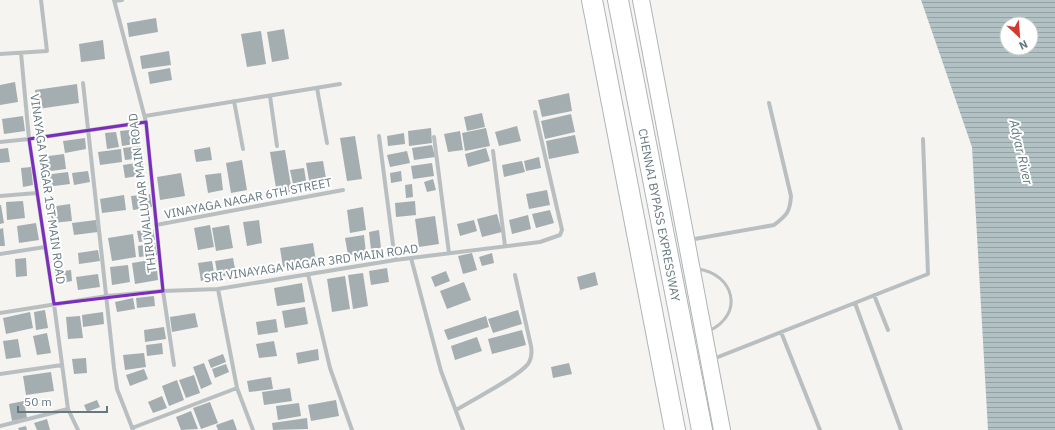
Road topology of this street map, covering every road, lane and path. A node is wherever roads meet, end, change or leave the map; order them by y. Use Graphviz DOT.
graph roads {
  1 [pos="41,0"];
  2 [pos="122,0"];
  3 [pos="592,0"];
  4 [pos="618,0"];
  5 [pos="641,0"];
  6 [pos="114,1"];
  7 [pos="21,53"];
  8 [pos="0,54"];
  9 [pos="83,83"];
  10 [pos="340,84"];
  11 [pos="317,88"];
  12 [pos="270,96"];
  13 [pos="234,101"];
  14 [pos="769,103"];
  15 [pos="535,112"];
  16 [pos="145,116"];
  17 [pos="146,122"];
  18 [pos="88,131"];
  19 [pos="379,136"];
  20 [pos="434,137"];
  21 [pos="29,139"];
  22 [pos="923,139"];
  23 [pos="0,142"];
  24 [pos="327,143"];
  25 [pos="277,146"];
  26 [pos="243,149"];
  27 [pos="493,151"];
  28 [pos="343,190"];
  29 [pos="37,193"];
  30 [pos="0,196"];
  31 [pos="156,225"];
  32 [pos="686,240"];
  33 [pos="505,246"];
  34 [pos="45,247"];
  35 [pos="450,253"];
  36 [pos="0,254"];
  37 [pos="412,258"];
  38 [pos="395,260"];
  39 [pos="691,268"];
  40 [pos="308,274"];
  41 [pos="515,275"];
  42 [pos="218,289"];
  43 [pos="163,291"];
  44 [pos="874,295"];
  45 [pos="107,296"];
  46 [pos="854,303"];
  47 [pos="54,304"];
  48 [pos="0,313"];
  49 [pos="888,330"];
  50 [pos="781,332"];
  51 [pos="704,333"];
  52 [pos="708,360"];
  53 [pos="62,365"];
  54 [pos="174,365"];
  55 [pos="0,374"];
  56 [pos="237,388"];
  57 [pos="68,409"];
  58 [pos="456,410"];
  59 [pos="0,426"];
  60 [pos="133,429"];
  61 [pos="78,430"];
  62 [pos="253,430"];
  63 [pos="352,430"];
  64 [pos="463,430"];
  65 [pos="675,430"];
  66 [pos="702,430"];
  67 [pos="722,430"];
  68 [pos="820,430"];
  69 [pos="901,430"];
  1 -- 7 [label="street"];
  2 -- 6 [label="street"];
  3 -- 65 [label="highway"];
  4 -- 66 [label="highway, CHENNAI BYPASS EXPRESSWAY"];
  5 -- 32 [label="street"];
  6 -- 16 [label="street, THIRUVALLUVAR MAIN ROAD"];
  7 -- 8 [label="street"];
  7 -- 21 [label="street, VINAYAGA NAGAR 1ST MAIN ROAD"];
  9 -- 18 [label="street"];
  10 -- 11 [label="street"];
  11 -- 12 [label="street"];
  11 -- 24 [label="street"];
  12 -- 13 [label="street"];
  12 -- 25 [label="street"];
  13 -- 16 [label="street"];
  13 -- 26 [label="street"];
  14 -- 32 [label="street"];
  15 -- 33 [label="street, SRI VINAYAGA NAGAR 3RD MAIN ROAD"];
  16 -- 17 [label="street, THIRUVALLUVAR MAIN ROAD"];
  17 -- 18 [label="street"];
  17 -- 31 [label="street, THIRUVALLUVAR MAIN ROAD"];
  18 -- 21 [label="street"];
  18 -- 45 [label="street"];
  19 -- 38 [label="street"];
  20 -- 35 [label="street"];
  21 -- 23 [label="street"];
  21 -- 29 [label="street, VINAYAGA NAGAR 1ST MAIN ROAD"];
  22 -- 44 [label="street"];
  27 -- 33 [label="street"];
  28 -- 31 [label="street, VINAYAGA NAGAR 6TH STREET"];
  29 -- 30 [label="street"];
  29 -- 34 [label="street, VINAYAGA NAGAR 1ST MAIN ROAD"];
  31 -- 43 [label="street, THIRUVALLUVAR MAIN ROAD"];
  32 -- 39 [label="street"];
  33 -- 35 [label="street, SRI VINAYAGA NAGAR 3RD MAIN ROAD"];
  34 -- 36 [label="street"];
  34 -- 47 [label="street, VINAYAGA NAGAR 1ST MAIN ROAD"];
  35 -- 37 [label="street, SRI VINAYAGA NAGAR 3RD MAIN ROAD"];
  37 -- 38 [label="street, SRI VINAYAGA NAGAR 3RD MAIN ROAD"];
  37 -- 58 [label="street"];
  38 -- 40 [label="street, SRI VINAYAGA NAGAR 3RD MAIN ROAD"];
  39 -- 51 [label="street"];
  39 -- 51 [label="lane"];
  40 -- 42 [label="street, SRI VINAYAGA NAGAR 3RD MAIN ROAD"];
  40 -- 63 [label="street"];
  41 -- 58 [label="street"];
  42 -- 43 [label="street, SRI VINAYAGA NAGAR 3RD MAIN ROAD"];
  42 -- 56 [label="street"];
  43 -- 45 [label="street, SRI VINAYAGA NAGAR 3RD MAIN ROAD"];
  43 -- 54 [label="street, THIRUVALLUVAR MAIN ROAD"];
  44 -- 46 [label="street"];
  44 -- 49 [label="street"];
  45 -- 47 [label="street, SRI VINAYAGA NAGAR 3RD MAIN ROAD"];
  45 -- 60 [label="street"];
  46 -- 50 [label="street"];
  46 -- 69 [label="street"];
  47 -- 48 [label="street, SRI VINAYAGA NAGAR 3RD MAIN ROAD"];
  47 -- 53 [label="street, VINAYAGA NAGAR 1ST MAIN ROAD"];
  50 -- 52 [label="street"];
  50 -- 68 [label="street"];
  51 -- 52 [label="street"];
  52 -- 67 [label="street"];
  53 -- 55 [label="street"];
  53 -- 57 [label="street, VINAYAGA NAGAR 1ST MAIN ROAD"];
  56 -- 60 [label="street"];
  56 -- 62 [label="street"];
  57 -- 59 [label="street"];
  57 -- 61 [label="street, VINAYAGA NAGAR 1ST MAIN ROAD"];
  58 -- 64 [label="street"];
}
